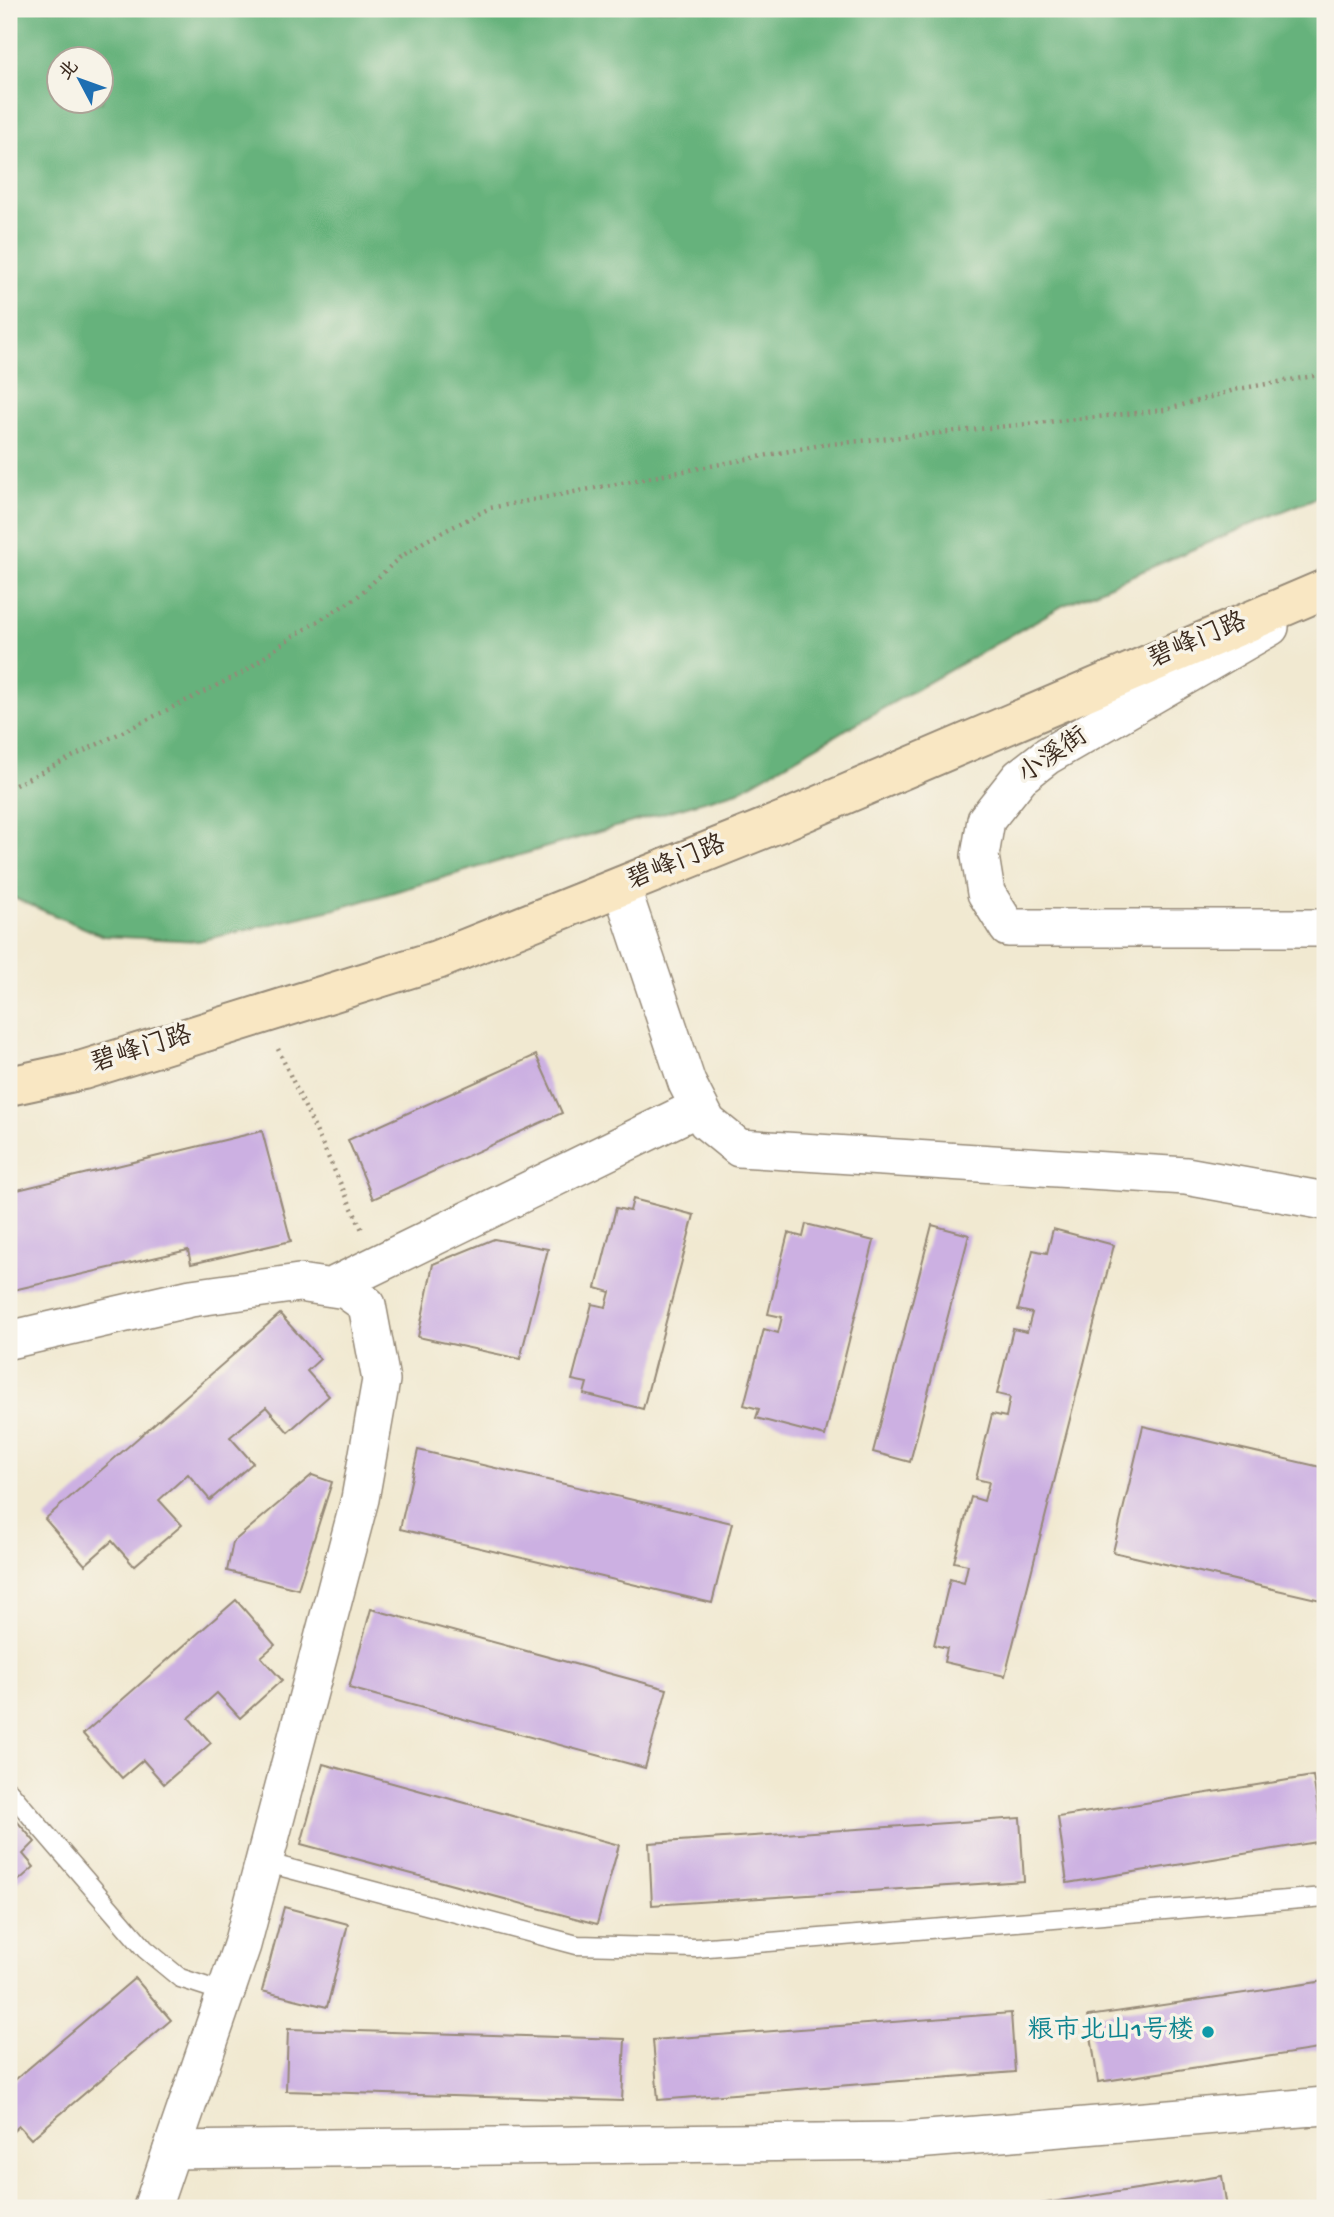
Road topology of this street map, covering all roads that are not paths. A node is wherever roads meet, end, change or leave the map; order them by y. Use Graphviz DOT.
graph roads {
  1 [pos="1325,589"];
  2 [pos="1325,595"];
  3 [pos="621,886"];
  4 [pos="1325,928"];
  5 [pos="9,1086"];
  6 [pos="699,1107"];
  7 [pos="1325,1201"];
  8 [pos="331,1287"];
  9 [pos="9,1339"];
  10 [pos="9,1791"];
  11 [pos="264,1862"];
  12 [pos="1325,1897"];
  13 [pos="226,1993"];
  14 [pos="1325,2106"];
  15 [pos="172,2150"];
  16 [pos="152,2208"];
  1 -- 3 [label="street, 碧峰门路"];
  2 -- 4 [label="street, 小溪街"];
  3 -- 5 [label="street, 碧峰门路"];
  3 -- 6 [label="street"];
  6 -- 7 [label="street"];
  6 -- 8 [label="street"];
  8 -- 9 [label="street"];
  8 -- 11 [label="street"];
  10 -- 13 [label="lane"];
  11 -- 12 [label="lane"];
  11 -- 13 [label="street"];
  13 -- 15 [label="street"];
  14 -- 15 [label="street"];
  15 -- 16 [label="street"];
}
